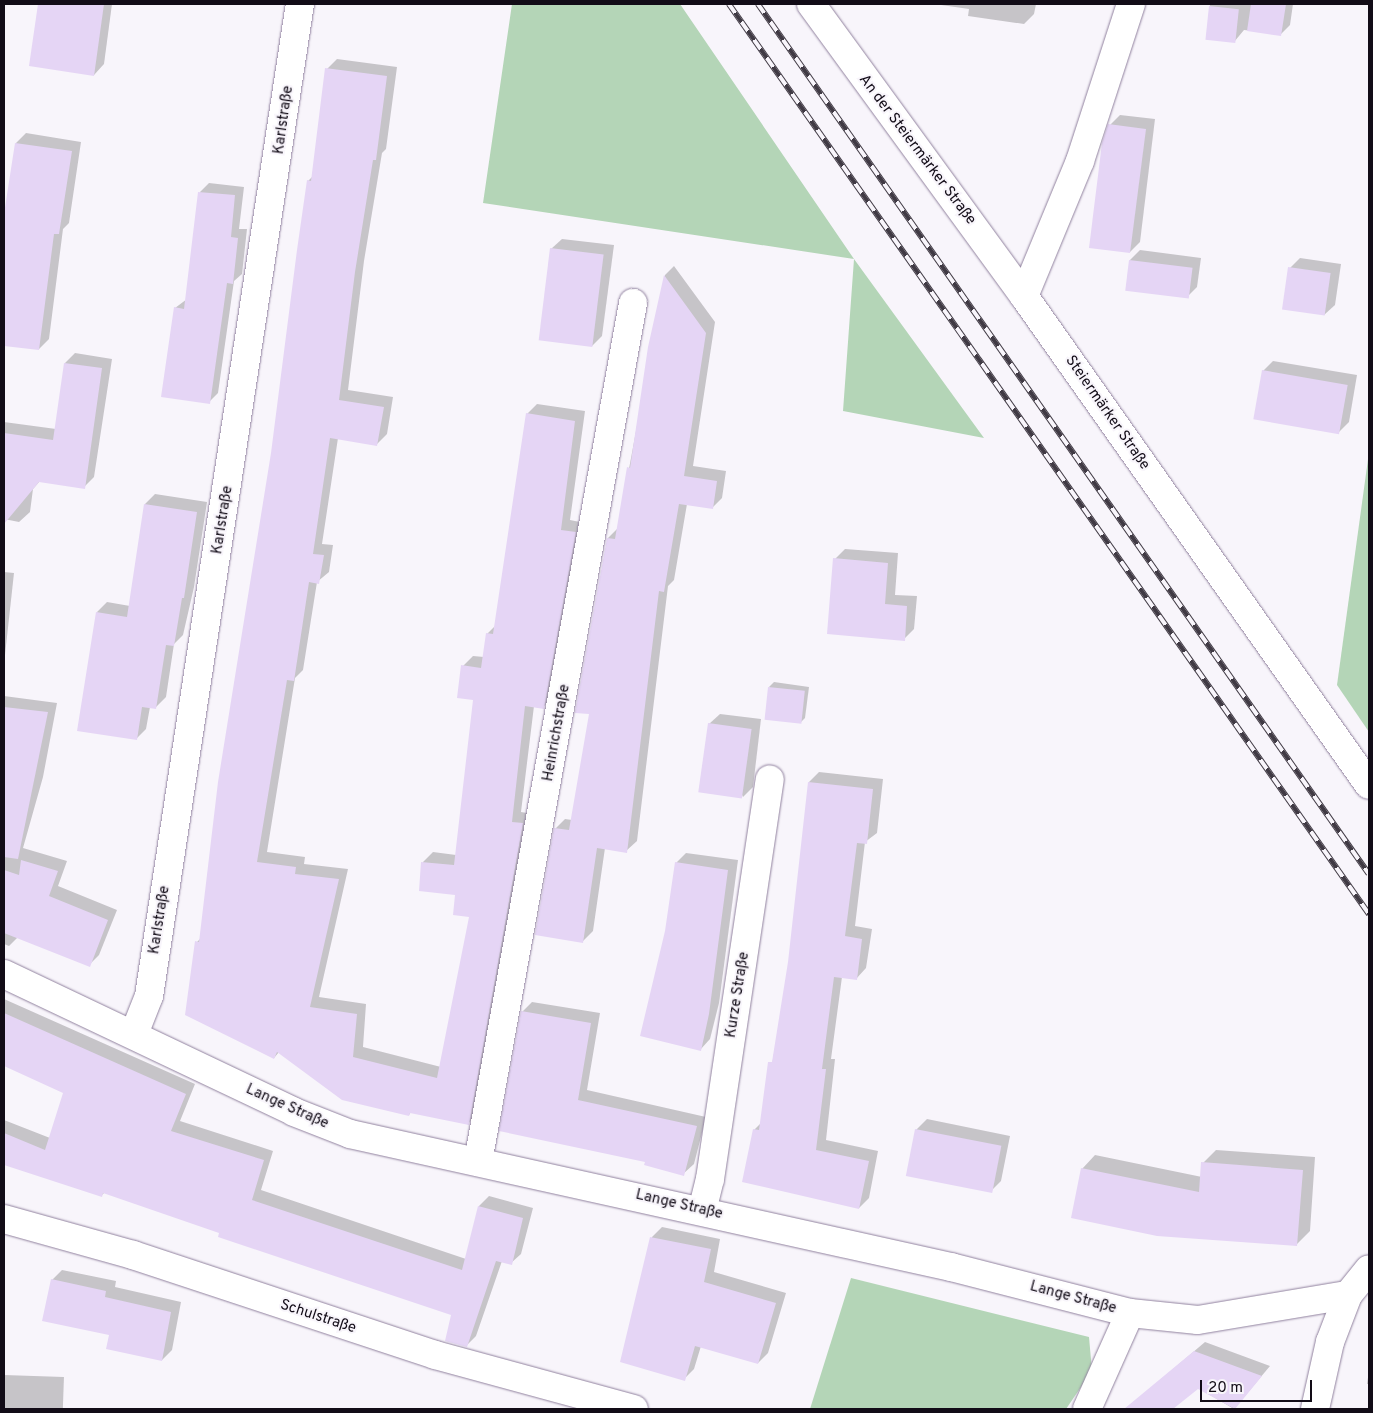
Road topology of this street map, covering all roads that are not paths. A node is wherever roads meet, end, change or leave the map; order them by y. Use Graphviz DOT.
graph roads {
  1 [pos="300,4"];
  2 [pos="811,4"];
  3 [pos="1131,4"];
  4 [pos="1024,296"];
  5 [pos="633,303"];
  6 [pos="770,779"];
  7 [pos="1369,786"];
  8 [pos="4,974"];
  9 [pos="134,1034"];
  10 [pos="478,1162"];
  11 [pos="702,1211"];
  12 [pos="4,1219"];
  13 [pos="1369,1269"];
  14 [pos="1348,1295"];
  15 [pos="1130,1313"];
  16 [pos="634,1409"];
  17 [pos="1087,1409"];
  18 [pos="1315,1409"];
  1 -- 9 [label="street, Karlstraße"];
  2 -- 4 [label="street, An der Steiermärker Straße"];
  3 -- 4 [label="street"];
  4 -- 7 [label="street, Steiermärker Straße"];
  5 -- 10 [label="street, Heinrichstraße"];
  6 -- 11 [label="street, Kurze Straße"];
  8 -- 9 [label="street, Lange Straße"];
  9 -- 10 [label="street, Lange Straße"];
  10 -- 11 [label="street, Lange Straße"];
  11 -- 15 [label="street, Lange Straße"];
  12 -- 16 [label="street, Schulstraße"];
  13 -- 14 [label="street"];
  14 -- 15 [label="street, Lange Straße"];
  14 -- 18 [label="street"];
  15 -- 17 [label="street"];
}
